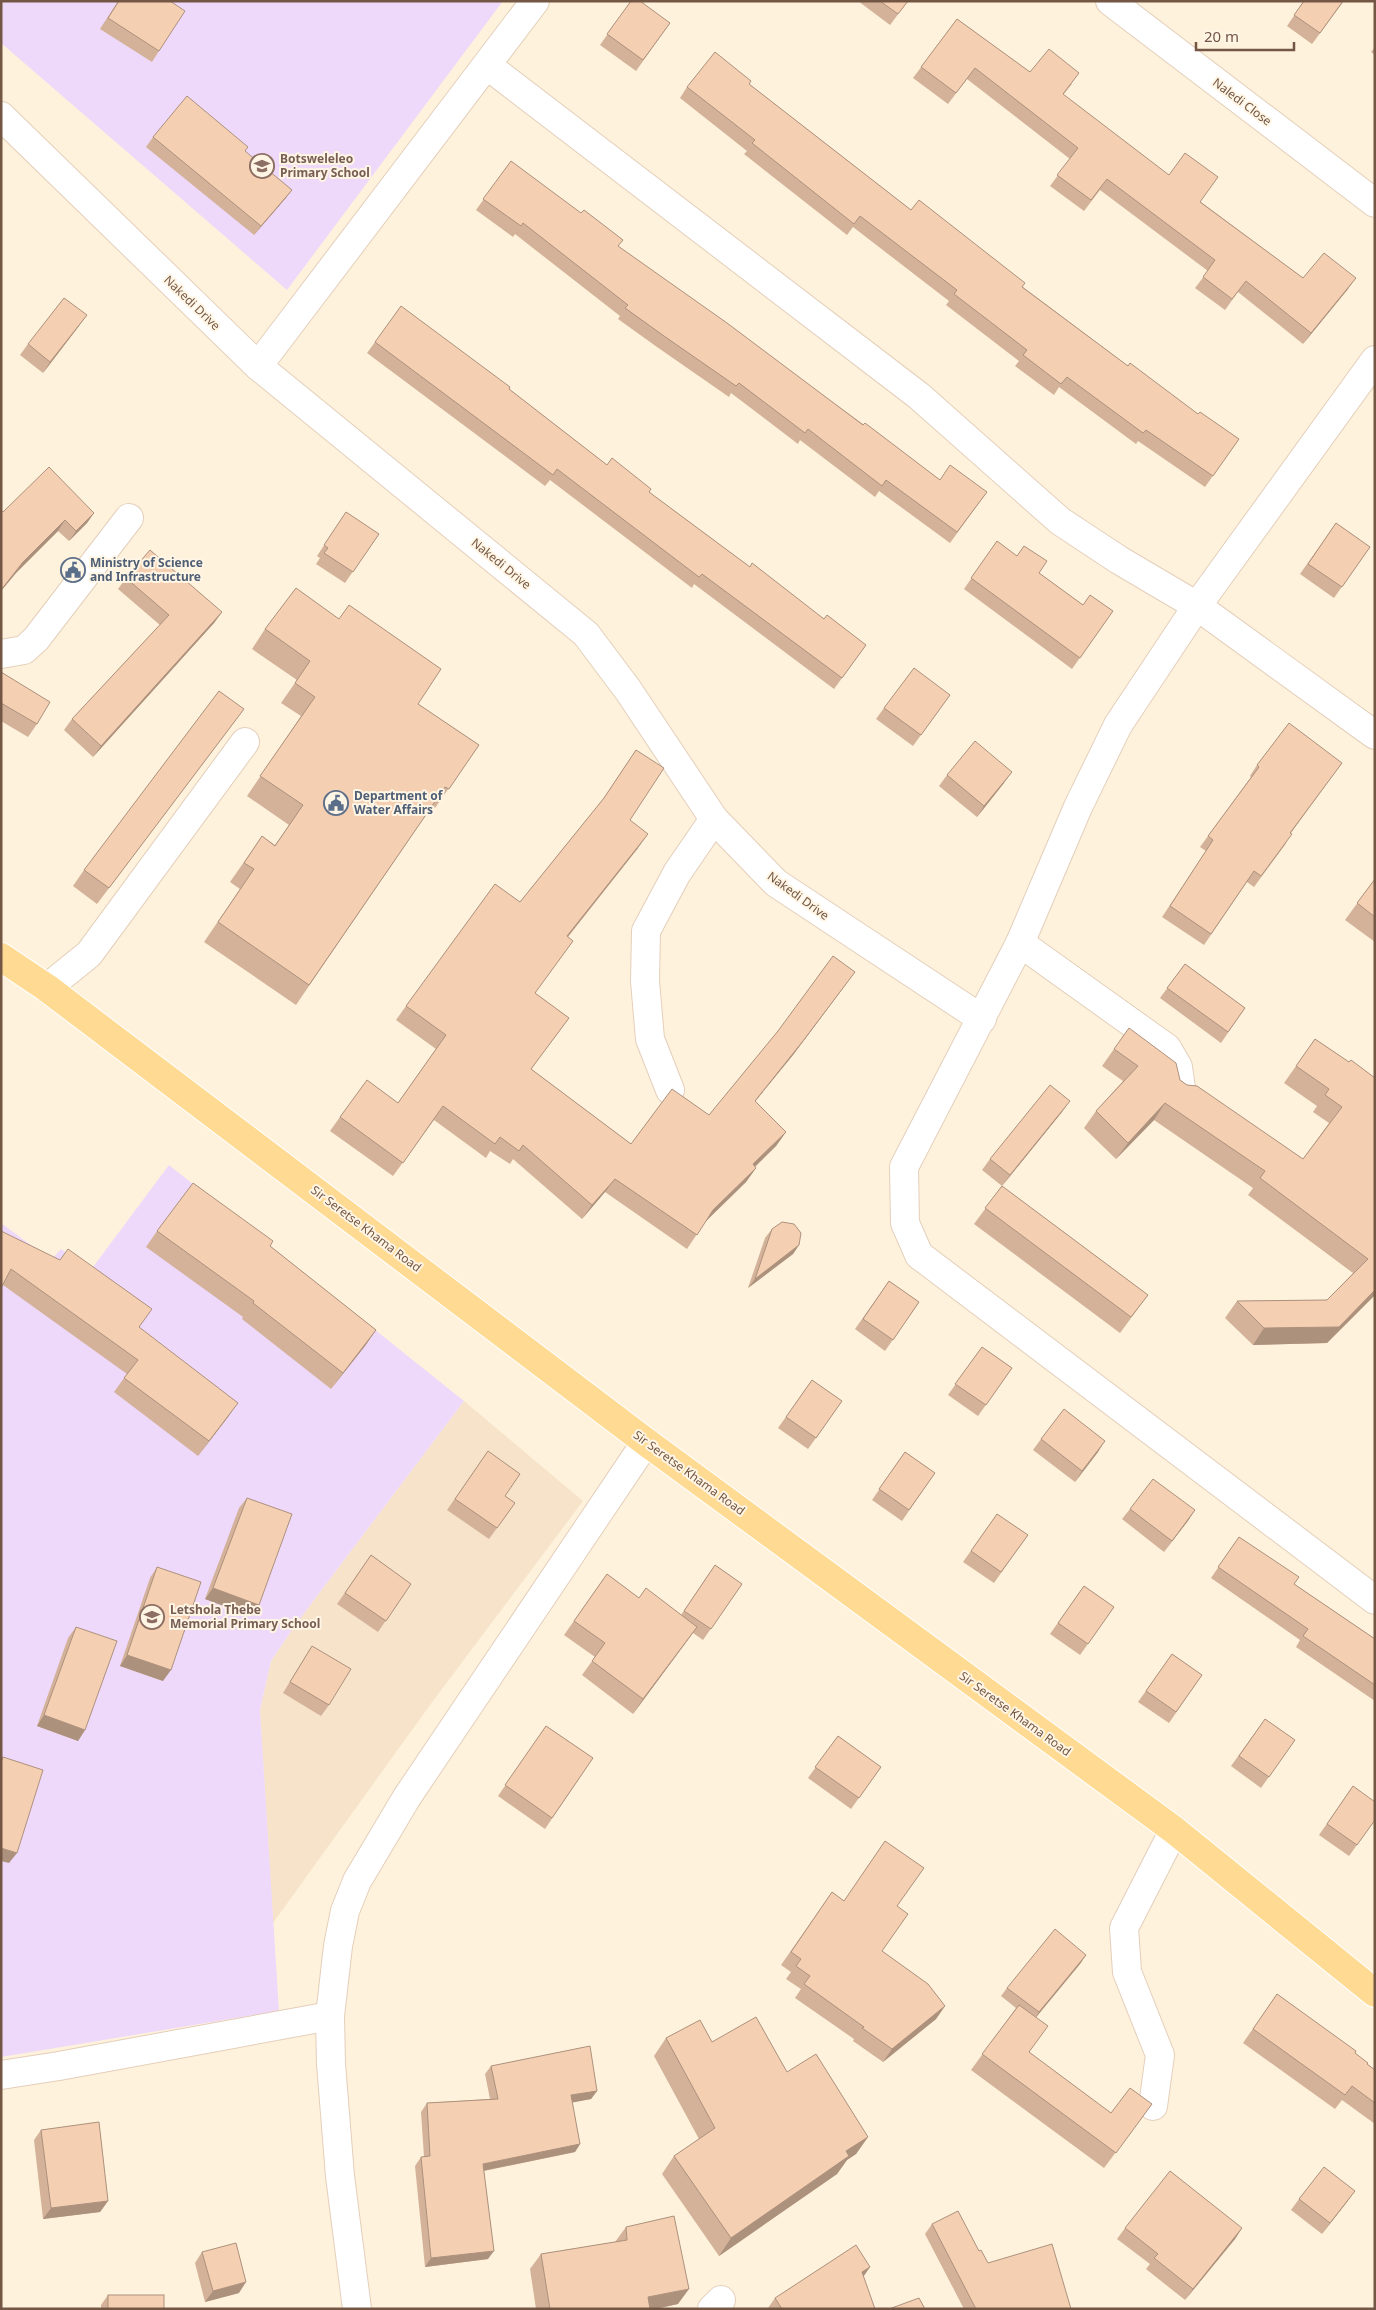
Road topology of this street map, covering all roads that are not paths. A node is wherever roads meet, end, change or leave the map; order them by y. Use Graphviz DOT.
graph roads {
  1 [pos="535,1"];
  2 [pos="1110,1"];
  3 [pos="488,66"];
  4 [pos="1,116"];
  5 [pos="1375,203"];
  6 [pos="1375,360"];
  7 [pos="258,366"];
  8 [pos="130,518"];
  9 [pos="1198,606"];
  10 [pos="1,654"];
  11 [pos="1375,734"];
  12 [pos="245,742"];
  13 [pos="714,819"];
  14 [pos="1020,943"];
  15 [pos="1,957"];
  16 [pos="47,988"];
  17 [pos="982,1019"];
  18 [pos="1181,1088"];
  19 [pos="670,1090"];
  20 [pos="646,1442"];
  21 [pos="1375,1600"];
  22 [pos="1174,1830"];
  23 [pos="1375,1993"];
  24 [pos="330,2016"];
  25 [pos="1,2075"];
  26 [pos="1153,2106"];
  27 [pos="358,2309"];
  1 -- 3 [label="street"];
  2 -- 5 [label="street, Naledi Close"];
  3 -- 7 [label="street"];
  3 -- 9 [label="street"];
  4 -- 7 [label="street, Nakedi Drive"];
  6 -- 9 [label="street"];
  7 -- 13 [label="street, Nakedi Drive"];
  8 -- 10 [label="street"];
  9 -- 11 [label="street"];
  9 -- 14 [label="street"];
  12 -- 16 [label="street"];
  13 -- 17 [label="street, Nakedi Drive"];
  13 -- 19 [label="street"];
  14 -- 17 [label="street"];
  14 -- 18 [label="street"];
  15 -- 16 [label="main road, Sir Seretse Khama Road"];
  16 -- 20 [label="main road, Sir Seretse Khama Road"];
  17 -- 21 [label="street"];
  20 -- 22 [label="main road, Sir Seretse Khama Road"];
  20 -- 24 [label="street"];
  22 -- 23 [label="main road, Sir Seretse Khama Road"];
  22 -- 26 [label="street"];
  24 -- 25 [label="street"];
  24 -- 27 [label="street"];
}
